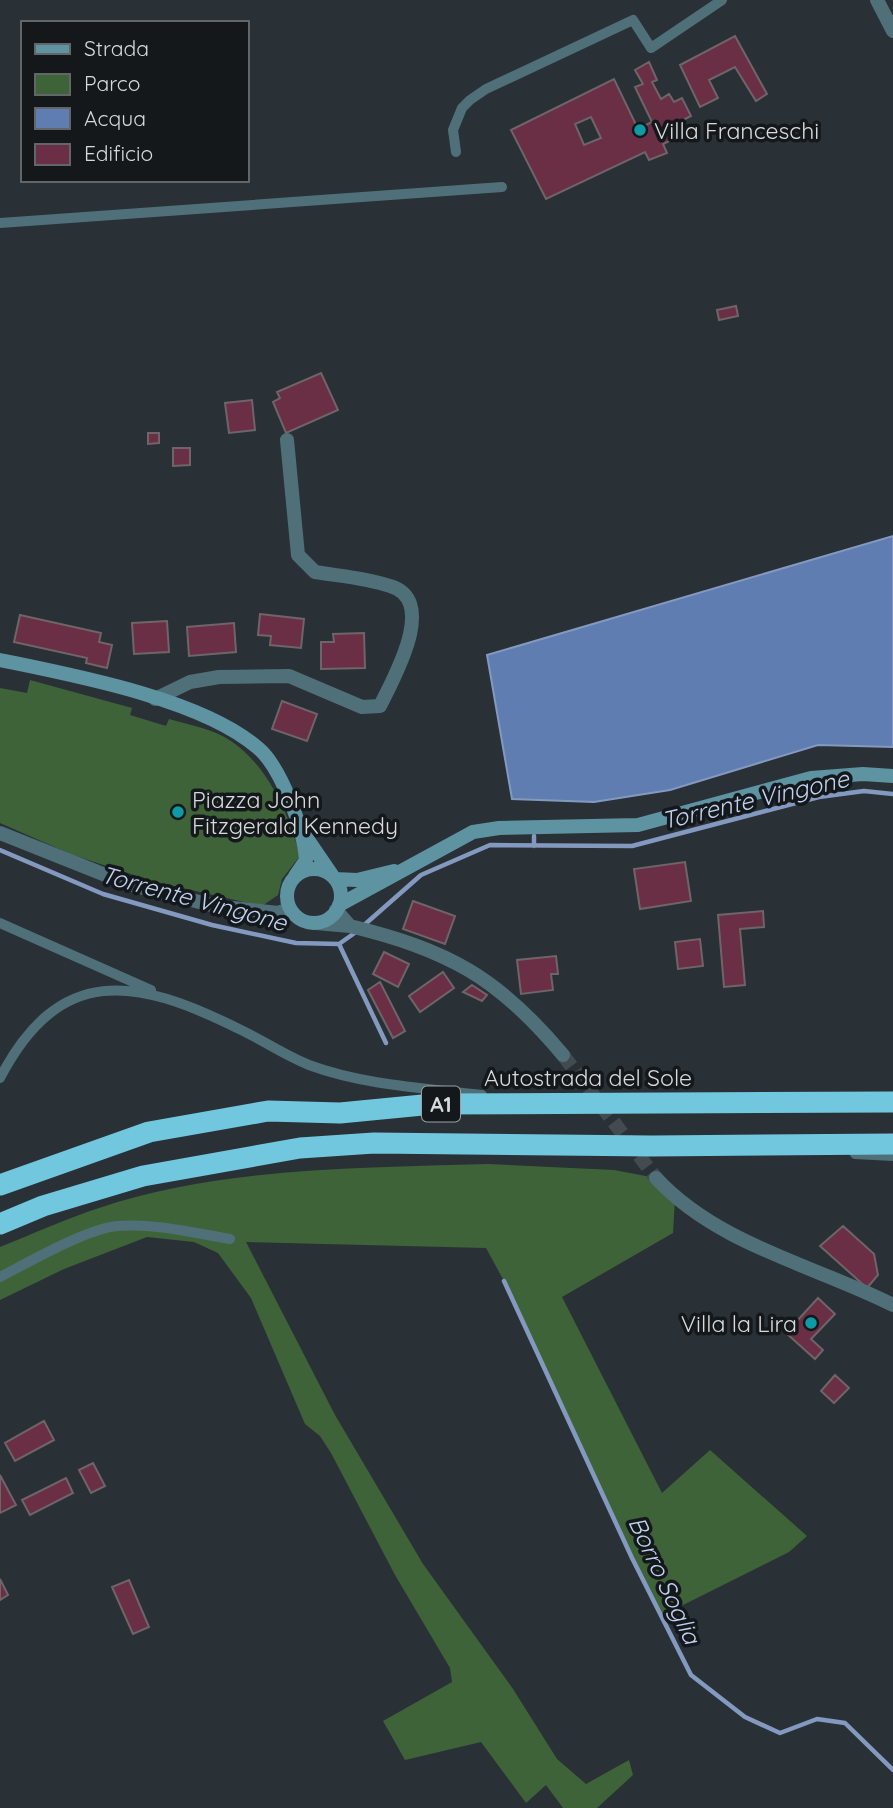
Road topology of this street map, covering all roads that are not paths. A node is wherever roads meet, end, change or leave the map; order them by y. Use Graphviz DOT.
graph roads {
  1 [pos="722,0"];
  2 [pos="877,0"];
  3 [pos="893,31"];
  4 [pos="456,152"];
  5 [pos="502,187"];
  6 [pos="0,223"];
  7 [pos="287,440"];
  8 [pos="0,660"];
  9 [pos="155,699"];
  10 [pos="893,776"];
  11 [pos="301,830"];
  12 [pos="0,833"];
  13 [pos="405,867"];
  14 [pos="295,876"];
  15 [pos="333,877"];
  16 [pos="338,907"];
  17 [pos="290,909"];
  18 [pos="0,923"];
  19 [pos="316,923"];
  20 [pos="350,926"];
  21 [pos="161,994"];
  22 [pos="563,1055"];
  23 [pos="4,1058"];
  24 [pos="0,1078"];
  25 [pos="893,1102"];
  26 [pos="552,1104"];
  27 [pos="893,1144"];
  28 [pos="652,1146"];
  29 [pos="893,1156"];
  30 [pos="656,1178"];
  31 [pos="0,1185"];
  32 [pos="0,1224"];
  33 [pos="230,1239"];
  34 [pos="0,1277"];
  35 [pos="893,1305"];
  1 -- 4 [label="lane"];
  2 -- 3 [label="street"];
  5 -- 6 [label="lane"];
  7 -- 9 [label="street"];
  8 -- 9 [label="street"];
  9 -- 11 [label="street"];
  10 -- 13 [label="street"];
  11 -- 14 [label="street"];
  11 -- 15 [label="street"];
  12 -- 17 [label="street"];
  13 -- 15 [label="street"];
  13 -- 16 [label="street"];
  14 -- 15 [label="street"];
  14 -- 17 [label="street"];
  15 -- 16 [label="street"];
  16 -- 19 [label="street"];
  16 -- 20 [label="street"];
  17 -- 19 [label="street"];
  18 -- 21 [label="lane"];
  19 -- 20 [label="street"];
  20 -- 22 [label="street"];
  21 -- 23 [label="lane"];
  21 -- 26 [label="lane"];
  23 -- 24 [label="lane"];
  25 -- 26 [label="highway, Autostrada del Sole / A1"];
  26 -- 31 [label="highway, Autostrada del Sole / A1"];
  27 -- 28 [label="highway, A1"];
  28 -- 29 [label="lane"];
  28 -- 32 [label="highway, A1"];
  30 -- 35 [label="street"];
  33 -- 34 [label="lane"];
}
